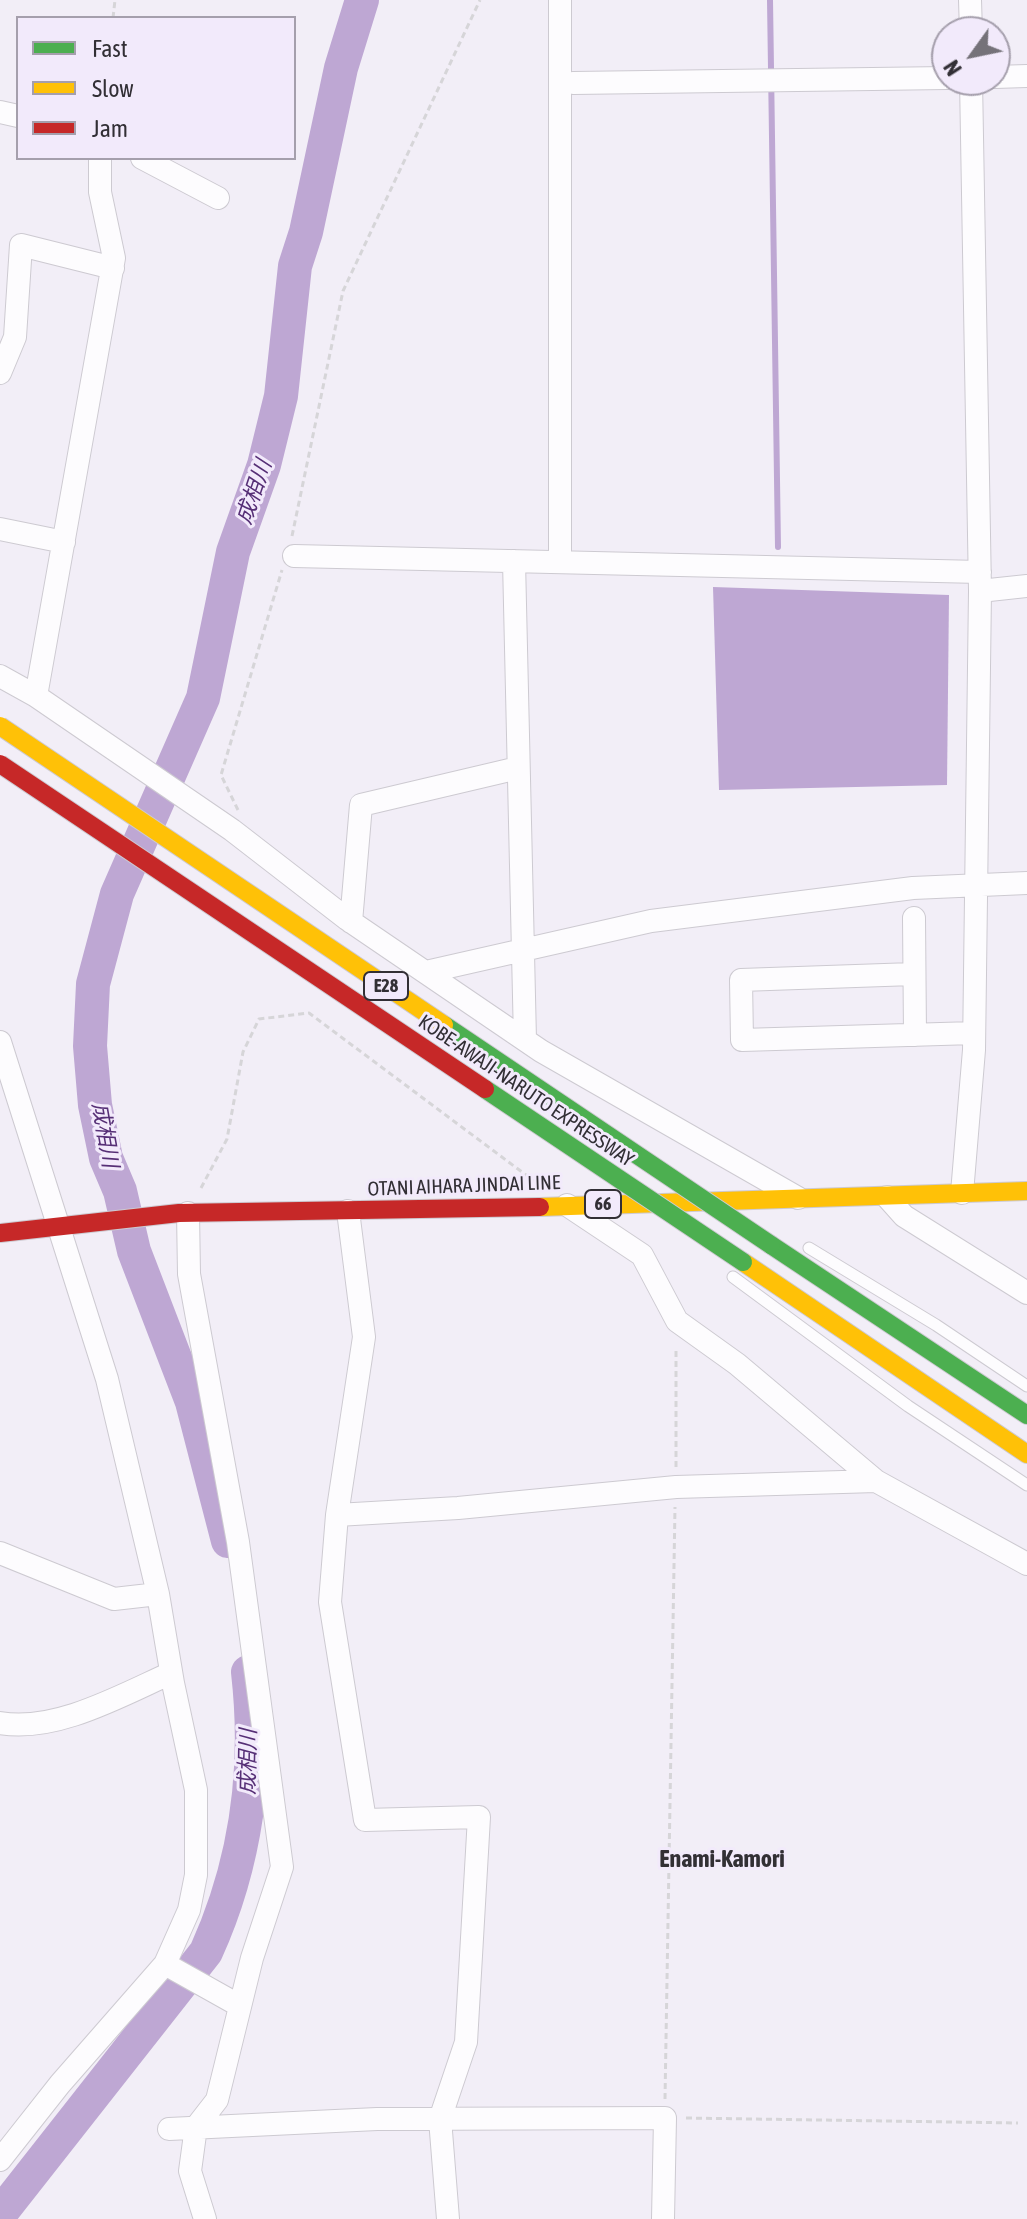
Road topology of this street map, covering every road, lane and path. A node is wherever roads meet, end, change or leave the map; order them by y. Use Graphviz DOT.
graph roads {
  1 [pos="480,0"];
  2 [pos="560,0"];
  3 [pos="931,78"];
  4 [pos="573,83"];
  5 [pos="971,96"];
  6 [pos="100,160"];
  7 [pos="146,160"];
  8 [pos="218,198"];
  9 [pos="113,268"];
  10 [pos="0,373"];
  11 [pos="0,529"];
  12 [pos="64,542"];
  13 [pos="290,552"];
  14 [pos="514,561"];
  15 [pos="560,562"];
  16 [pos="980,582"];
  17 [pos="1027,586"];
  18 [pos="0,676"];
  19 [pos="36,696"];
  20 [pos="0,726"];
  21 [pos="0,764"];
  22 [pos="518,768"];
  23 [pos="232,830"];
  24 [pos="975,883"];
  25 [pos="1027,883"];
  26 [pos="914,918"];
  27 [pos="351,922"];
  28 [pos="521,950"];
  29 [pos="426,972"];
  30 [pos="913,974"];
  31 [pos="974,1033"];
  32 [pos="915,1035"];
  33 [pos="525,1040"];
  34 [pos="0,1042"];
  35 [pos="1027,1191"];
  36 [pos="962,1193"];
  37 [pos="887,1197"];
  38 [pos="803,1201"];
  39 [pos="566,1204"];
  40 [pos="348,1211"];
  41 [pos="183,1213"];
  42 [pos="66,1224"];
  43 [pos="0,1233"];
  44 [pos="797,1241"];
  45 [pos="735,1268"];
  46 [pos="1027,1293"];
  47 [pos="677,1321"];
  48 [pos="1027,1386"];
  49 [pos="1027,1415"];
  50 [pos="1027,1454"];
  51 [pos="876,1481"];
  52 [pos="1027,1485"];
  53 [pos="676,1487"];
  54 [pos="337,1515"];
  55 [pos="0,1553"];
  56 [pos="1027,1564"];
  57 [pos="158,1594"];
  58 [pos="171,1673"];
  59 [pos="0,1723"];
  60 [pos="165,1964"];
  61 [pos="240,2006"];
  62 [pos="665,2118"];
  63 [pos="440,2119"];
  64 [pos="1018,2123"];
  65 [pos="196,2127"];
  66 [pos="169,2129"];
  67 [pos="0,2160"];
  68 [pos="205,2219"];
  69 [pos="448,2219"];
  70 [pos="663,2219"];
  1 -- 13 [label="path"];
  2 -- 15 [label="street"];
  3 -- 4 [label="street"];
  5 -- 16 [label="street"];
  6 -- 9 [label="street"];
  7 -- 8 [label="street"];
  9 -- 10 [label="street"];
  9 -- 12 [label="street"];
  11 -- 12 [label="street"];
  12 -- 19 [label="street"];
  13 -- 14 [label="street"];
  13 -- 23 [label="path"];
  14 -- 15 [label="street"];
  14 -- 22 [label="street"];
  15 -- 16 [label="street"];
  16 -- 17 [label="street"];
  16 -- 24 [label="street"];
  18 -- 19 [label="street"];
  19 -- 23 [label="street"];
  20 -- 49 [label="main road, KOBE-AWAJI-NARUTO EXPRESSWAY / E28, bridge"];
  21 -- 45 [label="main road, KOBE-AWAJI-NARUTO EXPRESSWAY / E28, bridge"];
  22 -- 27 [label="street"];
  22 -- 28 [label="street"];
  23 -- 27 [label="street"];
  24 -- 25 [label="street"];
  24 -- 28 [label="street"];
  24 -- 31 [label="street"];
  26 -- 30 [label="street"];
  27 -- 29 [label="street"];
  28 -- 29 [label="street"];
  28 -- 33 [label="street"];
  29 -- 33 [label="street"];
  30 -- 32 [label="street"];
  30 -- 32 [label="street"];
  31 -- 32 [label="street"];
  31 -- 36 [label="street"];
  33 -- 38 [label="street"];
  34 -- 42 [label="street"];
  35 -- 36 [label="main road, OTANI AIHARA JINDAI LINE / 66"];
  36 -- 37 [label="main road, OTANI AIHARA JINDAI LINE / 66"];
  37 -- 38 [label="main road, OTANI AIHARA JINDAI LINE / 66"];
  37 -- 46 [label="street"];
  38 -- 39 [label="main road, OTANI AIHARA JINDAI LINE / 66"];
  39 -- 40 [label="main road, OTANI AIHARA JINDAI LINE / 66"];
  39 -- 41 [label="path"];
  39 -- 47 [label="street"];
  40 -- 41 [label="main road, OTANI AIHARA JINDAI LINE / 66"];
  40 -- 54 [label="street"];
  41 -- 42 [label="main road, OTANI AIHARA JINDAI LINE / 66"];
  41 -- 61 [label="street"];
  42 -- 43 [label="main road, OTANI AIHARA JINDAI LINE / 66"];
  42 -- 57 [label="street"];
  44 -- 48 [label="lane"];
  45 -- 50 [label="main road, KOBE-AWAJI-NARUTO EXPRESSWAY / E28"];
  45 -- 52 [label="lane"];
  47 -- 51 [label="street"];
  47 -- 53 [label="path"];
  51 -- 53 [label="street"];
  51 -- 56 [label="street"];
  53 -- 54 [label="street"];
  53 -- 62 [label="path"];
  54 -- 63 [label="street"];
  55 -- 57 [label="street"];
  57 -- 58 [label="street"];
  58 -- 59 [label="street"];
  58 -- 60 [label="street"];
  60 -- 61 [label="street"];
  60 -- 67 [label="street"];
  61 -- 65 [label="street"];
  62 -- 63 [label="street"];
  62 -- 64 [label="path"];
  62 -- 70 [label="street"];
  63 -- 65 [label="street"];
  63 -- 69 [label="street"];
  65 -- 66 [label="street"];
  65 -- 68 [label="street"];
}
